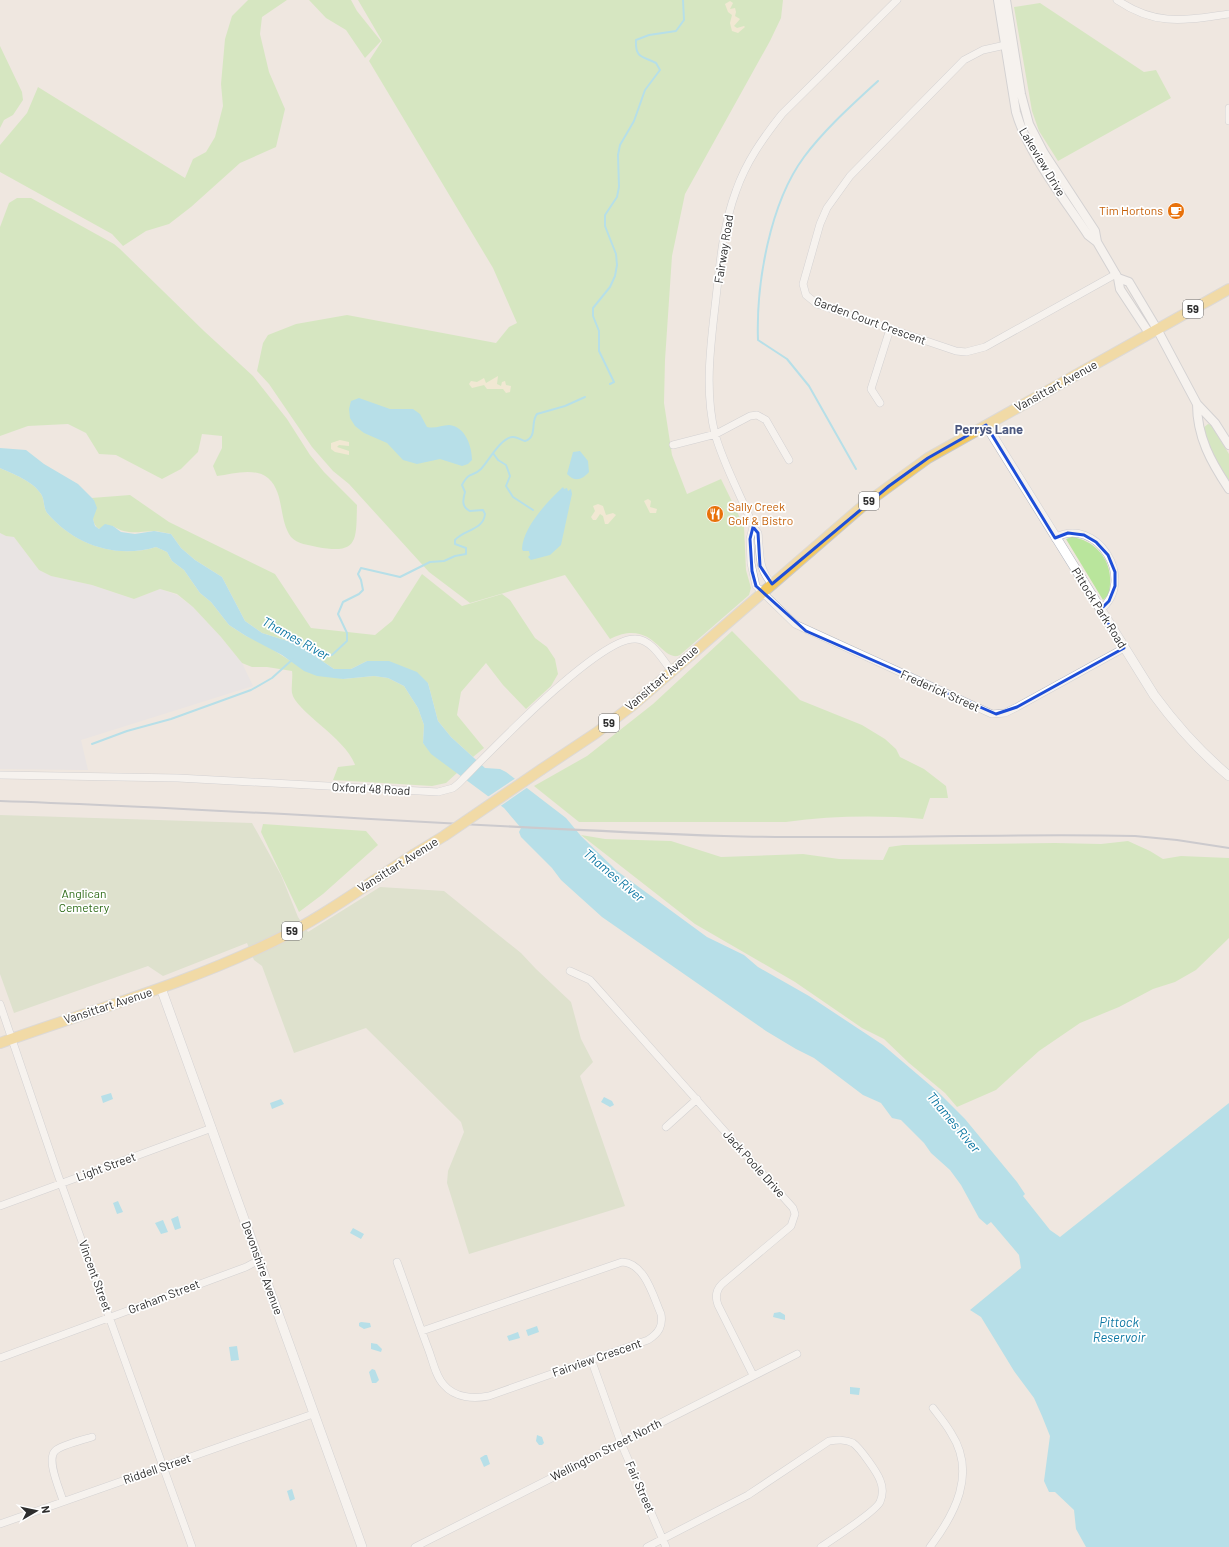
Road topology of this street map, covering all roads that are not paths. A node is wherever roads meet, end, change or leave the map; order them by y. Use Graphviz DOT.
graph roads {
  1 [pos="897,0"];
  2 [pos="998,0"];
  3 [pos="1006,0"];
  4 [pos="1117,0"];
  5 [pos="1229,14"];
  6 [pos="1009,44"];
  7 [pos="1229,108"];
  8 [pos="1229,121"];
  9 [pos="1117,276"];
  10 [pos="1229,289"];
  11 [pos="890,329"];
  12 [pos="1153,331"];
  13 [pos="880,403"];
  14 [pos="1197,404"];
  15 [pos="986,425"];
  16 [pos="716,434"];
  17 [pos="673,445"];
  18 [pos="1229,446"];
  19 [pos="789,460"];
  20 [pos="1229,489"];
  21 [pos="753,527"];
  22 [pos="1055,538"];
  23 [pos="772,584"];
  24 [pos="762,592"];
  25 [pos="1100,610"];
  26 [pos="1124,648"];
  27 [pos="671,670"];
  28 [pos="0,775"];
  29 [pos="1229,776"];
  30 [pos="570,971"];
  31 [pos="161,988"];
  32 [pos="0,1004"];
  33 [pos="11,1039"];
  34 [pos="0,1043"];
  35 [pos="696,1099"];
  36 [pos="666,1127"];
  37 [pos="212,1128"];
  38 [pos="62,1183"];
  39 [pos="0,1206"];
  40 [pos="259,1260"];
  41 [pos="397,1262"];
  42 [pos="111,1318"];
  43 [pos="422,1331"];
  44 [pos="797,1354"];
  45 [pos="0,1358"];
  46 [pos="591,1360"];
  47 [pos="753,1375"];
  48 [pos="933,1408"];
  49 [pos="314,1414"];
  50 [pos="92,1437"];
  51 [pos="620,1443"];
  52 [pos="164,1466"];
  53 [pos="64,1501"];
  54 [pos="0,1524"];
  55 [pos="663,1539"];
  56 [pos="192,1547"];
  57 [pos="362,1547"];
  58 [pos="415,1547"];
  59 [pos="647,1547"];
  60 [pos="666,1547"];
  61 [pos="821,1547"];
  62 [pos="930,1547"];
  1 -- 16 [label="street, Fairway Road"];
  2 -- 6 [label="street, Lakeview Drive"];
  3 -- 6 [label="street, Lakeview Drive"];
  4 -- 5 [label="street"];
  6 -- 9 [label="street, Lakeview Drive"];
  6 -- 11 [label="street, Garden Court Crescent"];
  7 -- 8 [label="street"];
  9 -- 11 [label="street, Garden Court Crescent"];
  9 -- 12 [label="street, Lakeview Drive"];
  10 -- 12 [label="main road, Vansittart Avenue / 59"];
  11 -- 13 [label="street"];
  12 -- 14 [label="street, Lakeview Drive"];
  12 -- 15 [label="main road, Vansittart Avenue / 59"];
  14 -- 18 [label="street, Lakeview Drive"];
  14 -- 20 [label="street, Lakeview Drive"];
  15 -- 22 [label="main road, Pittock Park Road"];
  15 -- 23 [label="main road, Vansittart Avenue / 59"];
  16 -- 17 [label="street"];
  16 -- 19 [label="street"];
  16 -- 21 [label="street, Fairway Road"];
  21 -- 23 [label="street, Fairway Road"];
  21 -- 24 [label="street, Fairway Road"];
  22 -- 25 [label="main road, Pittock Park Road"];
  22 -- 25 [label="street"];
  23 -- 24 [label="main road, Vansittart Avenue / 59"];
  24 -- 26 [label="street, Frederick Street"];
  24 -- 27 [label="main road, Vansittart Avenue / 59"];
  25 -- 26 [label="main road, Pittock Park Road"];
  26 -- 29 [label="main road, Pittock Park Road"];
  27 -- 28 [label="street, Oxford 48 Road"];
  27 -- 31 [label="main road, Vansittart Avenue / 59, bridge"];
  30 -- 35 [label="street, Jack Poole Drive"];
  31 -- 33 [label="main road, Vansittart Avenue / 59"];
  31 -- 37 [label="main road, Devonshire Avenue"];
  32 -- 33 [label="street, Vincent Street"];
  33 -- 34 [label="main road, Vansittart Avenue / 59"];
  33 -- 38 [label="street, Vincent Street"];
  35 -- 36 [label="street"];
  35 -- 47 [label="street, Jack Poole Drive"];
  37 -- 38 [label="street, Light Street"];
  37 -- 40 [label="main road, Devonshire Avenue"];
  38 -- 39 [label="street, Light Street"];
  38 -- 42 [label="street, Vincent Street"];
  40 -- 42 [label="street, Graham Street"];
  40 -- 49 [label="main road, Devonshire Avenue"];
  41 -- 43 [label="street"];
  42 -- 45 [label="street, Graham Street"];
  42 -- 52 [label="street, Vincent Street"];
  43 -- 46 [label="street, Fairview Crescent"];
  43 -- 46 [label="street, Fairview Crescent"];
  44 -- 47 [label="street, Wellington Street North"];
  46 -- 51 [label="street, Fair Street"];
  47 -- 51 [label="street, Wellington Street North"];
  48 -- 62 [label="street"];
  49 -- 52 [label="street, Riddell Street"];
  49 -- 57 [label="main road, Devonshire Avenue"];
  50 -- 53 [label="street"];
  51 -- 55 [label="street, Fair Street"];
  51 -- 58 [label="street, Wellington Street North"];
  52 -- 53 [label="street, Riddell Street"];
  52 -- 56 [label="street, Vincent Street"];
  53 -- 54 [label="street, Riddell Street"];
  55 -- 59 [label="street"];
  55 -- 60 [label="street, Fair Street"];
  55 -- 61 [label="street"];
}
